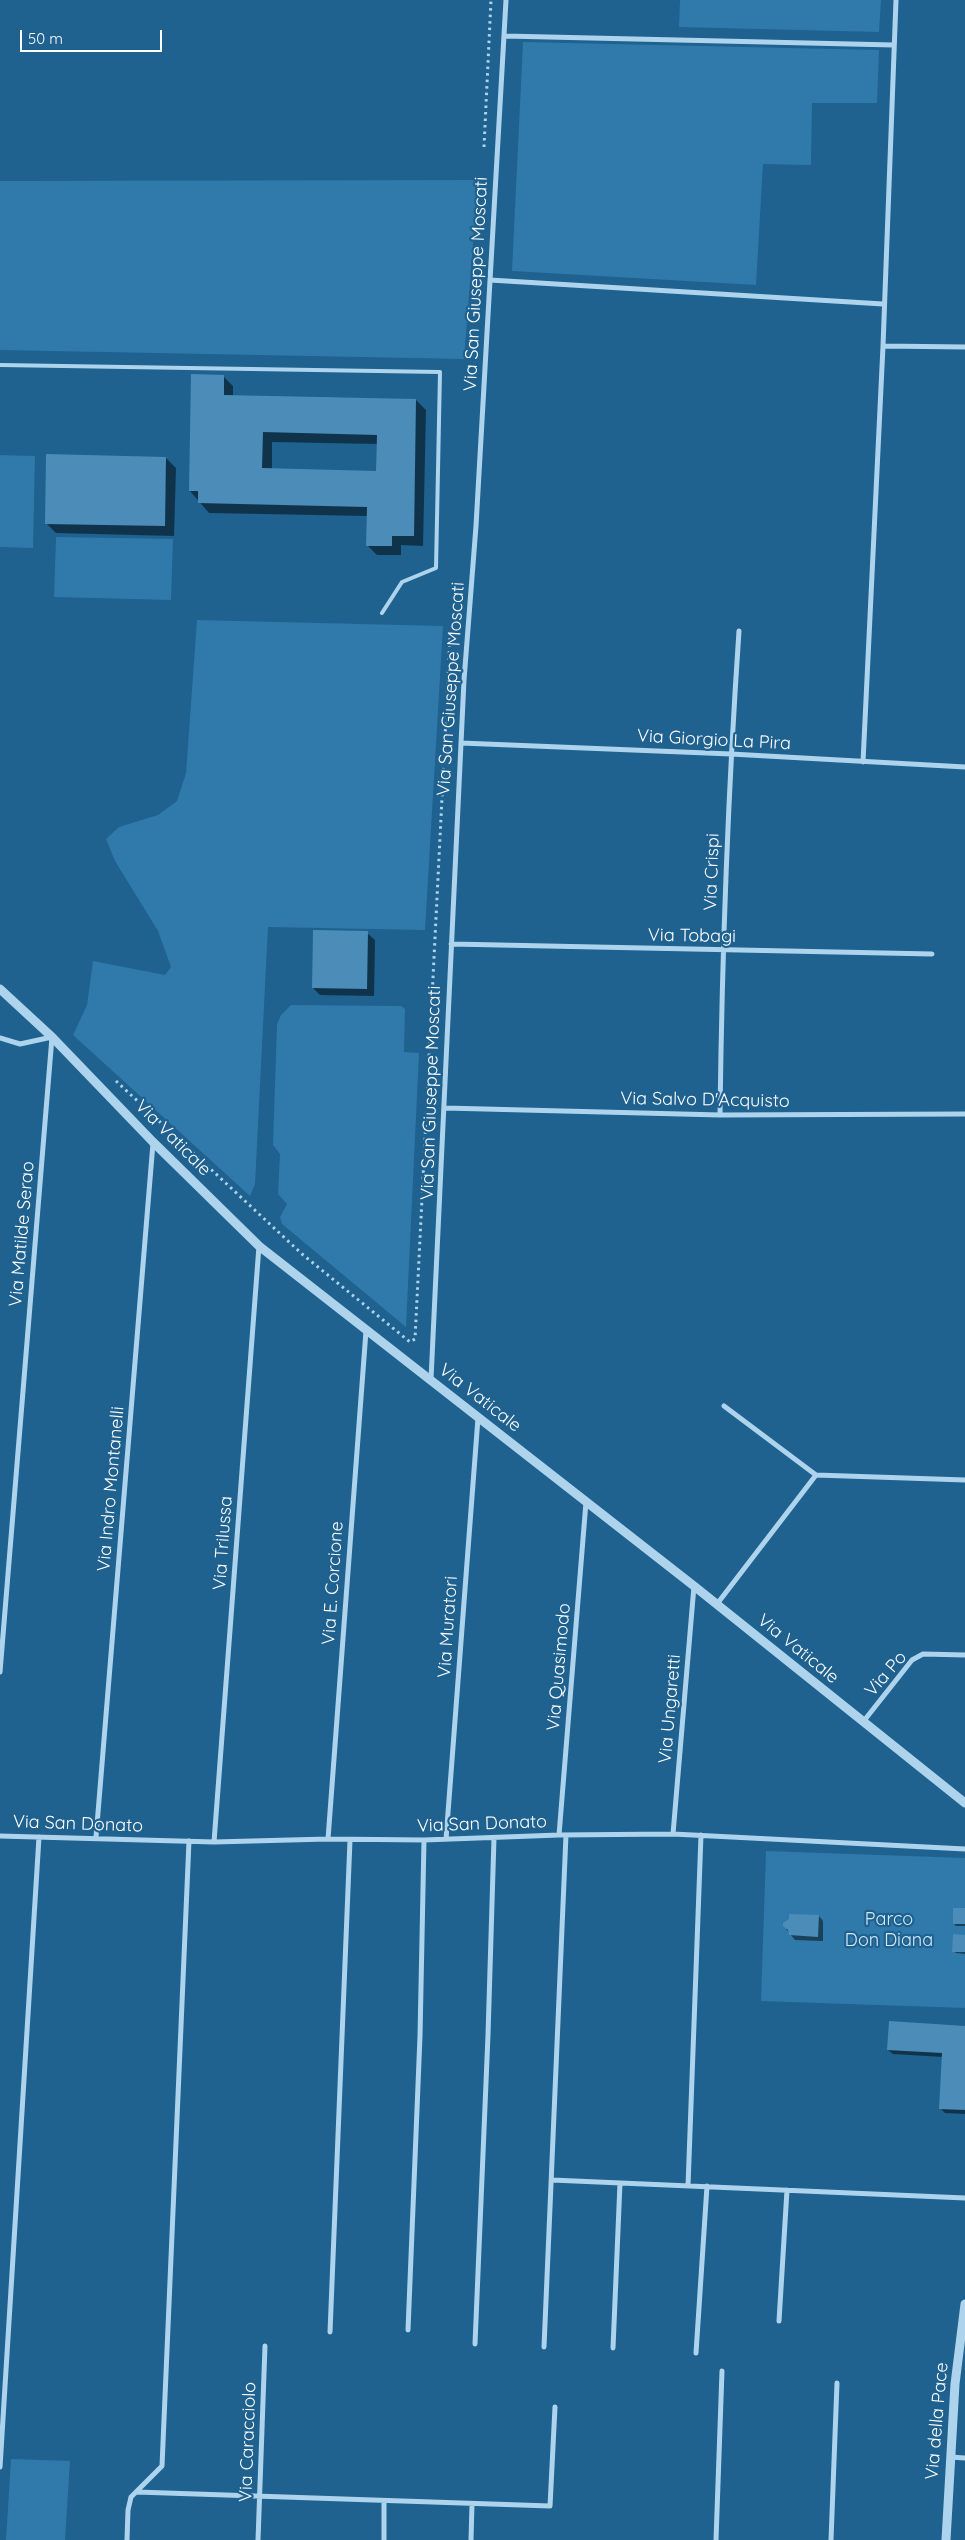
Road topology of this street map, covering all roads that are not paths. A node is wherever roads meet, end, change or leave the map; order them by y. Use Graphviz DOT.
graph roads {
  1 [pos="506,0"];
  2 [pos="896,0"];
  3 [pos="505,36"];
  4 [pos="894,45"];
  5 [pos="490,280"];
  6 [pos="883,304"];
  7 [pos="883,346"];
  8 [pos="965,347"];
  9 [pos="0,365"];
  10 [pos="382,613"];
  11 [pos="739,630"];
  12 [pos="461,743"];
  13 [pos="731,754"];
  14 [pos="863,762"];
  15 [pos="965,767"];
  16 [pos="450,944"];
  17 [pos="722,951"];
  18 [pos="932,954"];
  19 [pos="0,989"];
  20 [pos="52,1037"];
  21 [pos="0,1038"];
  22 [pos="445,1108"];
  23 [pos="965,1114"];
  24 [pos="720,1115"];
  25 [pos="153,1142"];
  26 [pos="259,1246"];
  27 [pos="367,1328"];
  28 [pos="430,1379"];
  29 [pos="724,1406"];
  30 [pos="478,1418"];
  31 [pos="816,1475"];
  32 [pos="965,1480"];
  33 [pos="586,1502"];
  34 [pos="694,1586"];
  35 [pos="717,1604"];
  36 [pos="965,1655"];
  37 [pos="0,1672"];
  38 [pos="863,1722"];
  39 [pos="965,1803"];
  40 [pos="559,1834"];
  41 [pos="673,1834"];
  42 [pos="566,1835"];
  43 [pos="701,1835"];
  44 [pos="0,1836"];
  45 [pos="39,1837"];
  46 [pos="96,1837"];
  47 [pos="494,1838"];
  48 [pos="328,1839"];
  49 [pos="446,1839"];
  50 [pos="350,1840"];
  51 [pos="424,1840"];
  52 [pos="190,1841"];
  53 [pos="214,1842"];
  54 [pos="965,1849"];
  55 [pos="552,2180"];
  56 [pos="620,2183"];
  57 [pos="688,2186"];
  58 [pos="708,2186"];
  59 [pos="787,2190"];
  60 [pos="965,2198"];
  61 [pos="965,2304"];
  62 [pos="779,2321"];
  63 [pos="408,2330"];
  64 [pos="330,2332"];
  65 [pos="475,2344"];
  66 [pos="265,2346"];
  67 [pos="544,2348"];
  68 [pos="613,2348"];
  69 [pos="696,2353"];
  70 [pos="722,2371"];
  71 [pos="837,2384"];
  72 [pos="554,2407"];
  73 [pos="950,2457"];
  74 [pos="965,2458"];
  75 [pos="0,2467"];
  76 [pos="137,2492"];
  77 [pos="260,2495"];
  78 [pos="384,2501"];
  79 [pos="472,2504"];
  80 [pos="127,2540"];
  81 [pos="258,2540"];
  82 [pos="384,2540"];
  83 [pos="471,2540"];
  84 [pos="716,2540"];
  85 [pos="831,2540"];
  86 [pos="946,2540"];
  1 -- 3 [label="street, Via San Giuseppe Moscati"];
  2 -- 4 [label="street"];
  3 -- 4 [label="street"];
  3 -- 5 [label="street, Via San Giuseppe Moscati"];
  4 -- 6 [label="street"];
  5 -- 6 [label="street"];
  5 -- 12 [label="street, Via San Giuseppe Moscati"];
  6 -- 7 [label="street"];
  7 -- 8 [label="street"];
  7 -- 14 [label="street"];
  9 -- 10 [label="lane"];
  11 -- 13 [label="street, Via Crispi"];
  12 -- 13 [label="street, Via Giorgio La Pira"];
  12 -- 16 [label="street, Via San Giuseppe Moscati"];
  13 -- 14 [label="street, Via Giorgio La Pira"];
  13 -- 17 [label="street, Via Crispi"];
  14 -- 15 [label="street, Via Giorgio La Pira"];
  16 -- 17 [label="street, Via Tobagi"];
  16 -- 22 [label="street, Via San Giuseppe Moscati"];
  17 -- 18 [label="street, Via Tobagi"];
  17 -- 24 [label="street, Via Crispi"];
  19 -- 20 [label="street, Via Vaticale"];
  20 -- 21 [label="street"];
  20 -- 25 [label="street, Via Vaticale"];
  20 -- 37 [label="street, Via Matilde Serao"];
  22 -- 24 [label="street, Via Salvo D'Acquisto"];
  22 -- 28 [label="street, Via San Giuseppe Moscati"];
  23 -- 24 [label="street, Via Salvo D'Acquisto"];
  25 -- 26 [label="street, Via Vaticale"];
  25 -- 46 [label="street, Via Indro Montanelli"];
  26 -- 27 [label="street, Via Vaticale"];
  26 -- 53 [label="street, Via Trilussa"];
  27 -- 28 [label="street, Via Vaticale"];
  27 -- 48 [label="street, Via E. Corcione"];
  28 -- 30 [label="street, Via Vaticale"];
  29 -- 31 [label="street"];
  30 -- 33 [label="street, Via Vaticale"];
  30 -- 49 [label="street, Via Muratori"];
  31 -- 32 [label="street"];
  31 -- 35 [label="street"];
  33 -- 34 [label="street, Via Vaticale"];
  33 -- 40 [label="street, Via Quasimodo"];
  34 -- 35 [label="street, Via Vaticale"];
  34 -- 41 [label="street, Via Ungaretti"];
  35 -- 38 [label="street, Via Vaticale"];
  36 -- 38 [label="street, Via Po"];
  38 -- 39 [label="street, Via Vaticale"];
  40 -- 42 [label="street, Via San Donato"];
  40 -- 47 [label="street, Via San Donato"];
  41 -- 42 [label="street, Via San Donato"];
  41 -- 43 [label="street, Via San Donato"];
  42 -- 55 [label="street"];
  43 -- 54 [label="street, Via San Donato"];
  43 -- 57 [label="street"];
  44 -- 45 [label="street, Via San Donato"];
  45 -- 46 [label="street, Via San Donato"];
  45 -- 75 [label="street"];
  46 -- 52 [label="street, Via San Donato"];
  47 -- 49 [label="street, Via San Donato"];
  47 -- 65 [label="street"];
  48 -- 50 [label="street, Via San Donato"];
  48 -- 53 [label="street, Via San Donato"];
  49 -- 51 [label="street, Via San Donato"];
  50 -- 51 [label="street, Via San Donato"];
  50 -- 64 [label="street"];
  51 -- 63 [label="street"];
  52 -- 53 [label="street, Via San Donato"];
  52 -- 76 [label="street"];
  55 -- 56 [label="street"];
  55 -- 67 [label="street"];
  56 -- 57 [label="street"];
  56 -- 68 [label="street"];
  57 -- 58 [label="street"];
  58 -- 59 [label="street"];
  58 -- 69 [label="street"];
  59 -- 60 [label="street"];
  59 -- 62 [label="street"];
  61 -- 73 [label="street, Via della Pace"];
  66 -- 77 [label="street, Via Caracciolo"];
  70 -- 84 [label="street"];
  71 -- 85 [label="street"];
  72 -- 79 [label="street"];
  73 -- 74 [label="street"];
  73 -- 86 [label="street, Via della Pace"];
  76 -- 77 [label="street"];
  76 -- 80 [label="street"];
  77 -- 78 [label="street"];
  77 -- 81 [label="street, Via Caracciolo"];
  78 -- 79 [label="street"];
  78 -- 82 [label="street"];
  79 -- 83 [label="street"];
}
